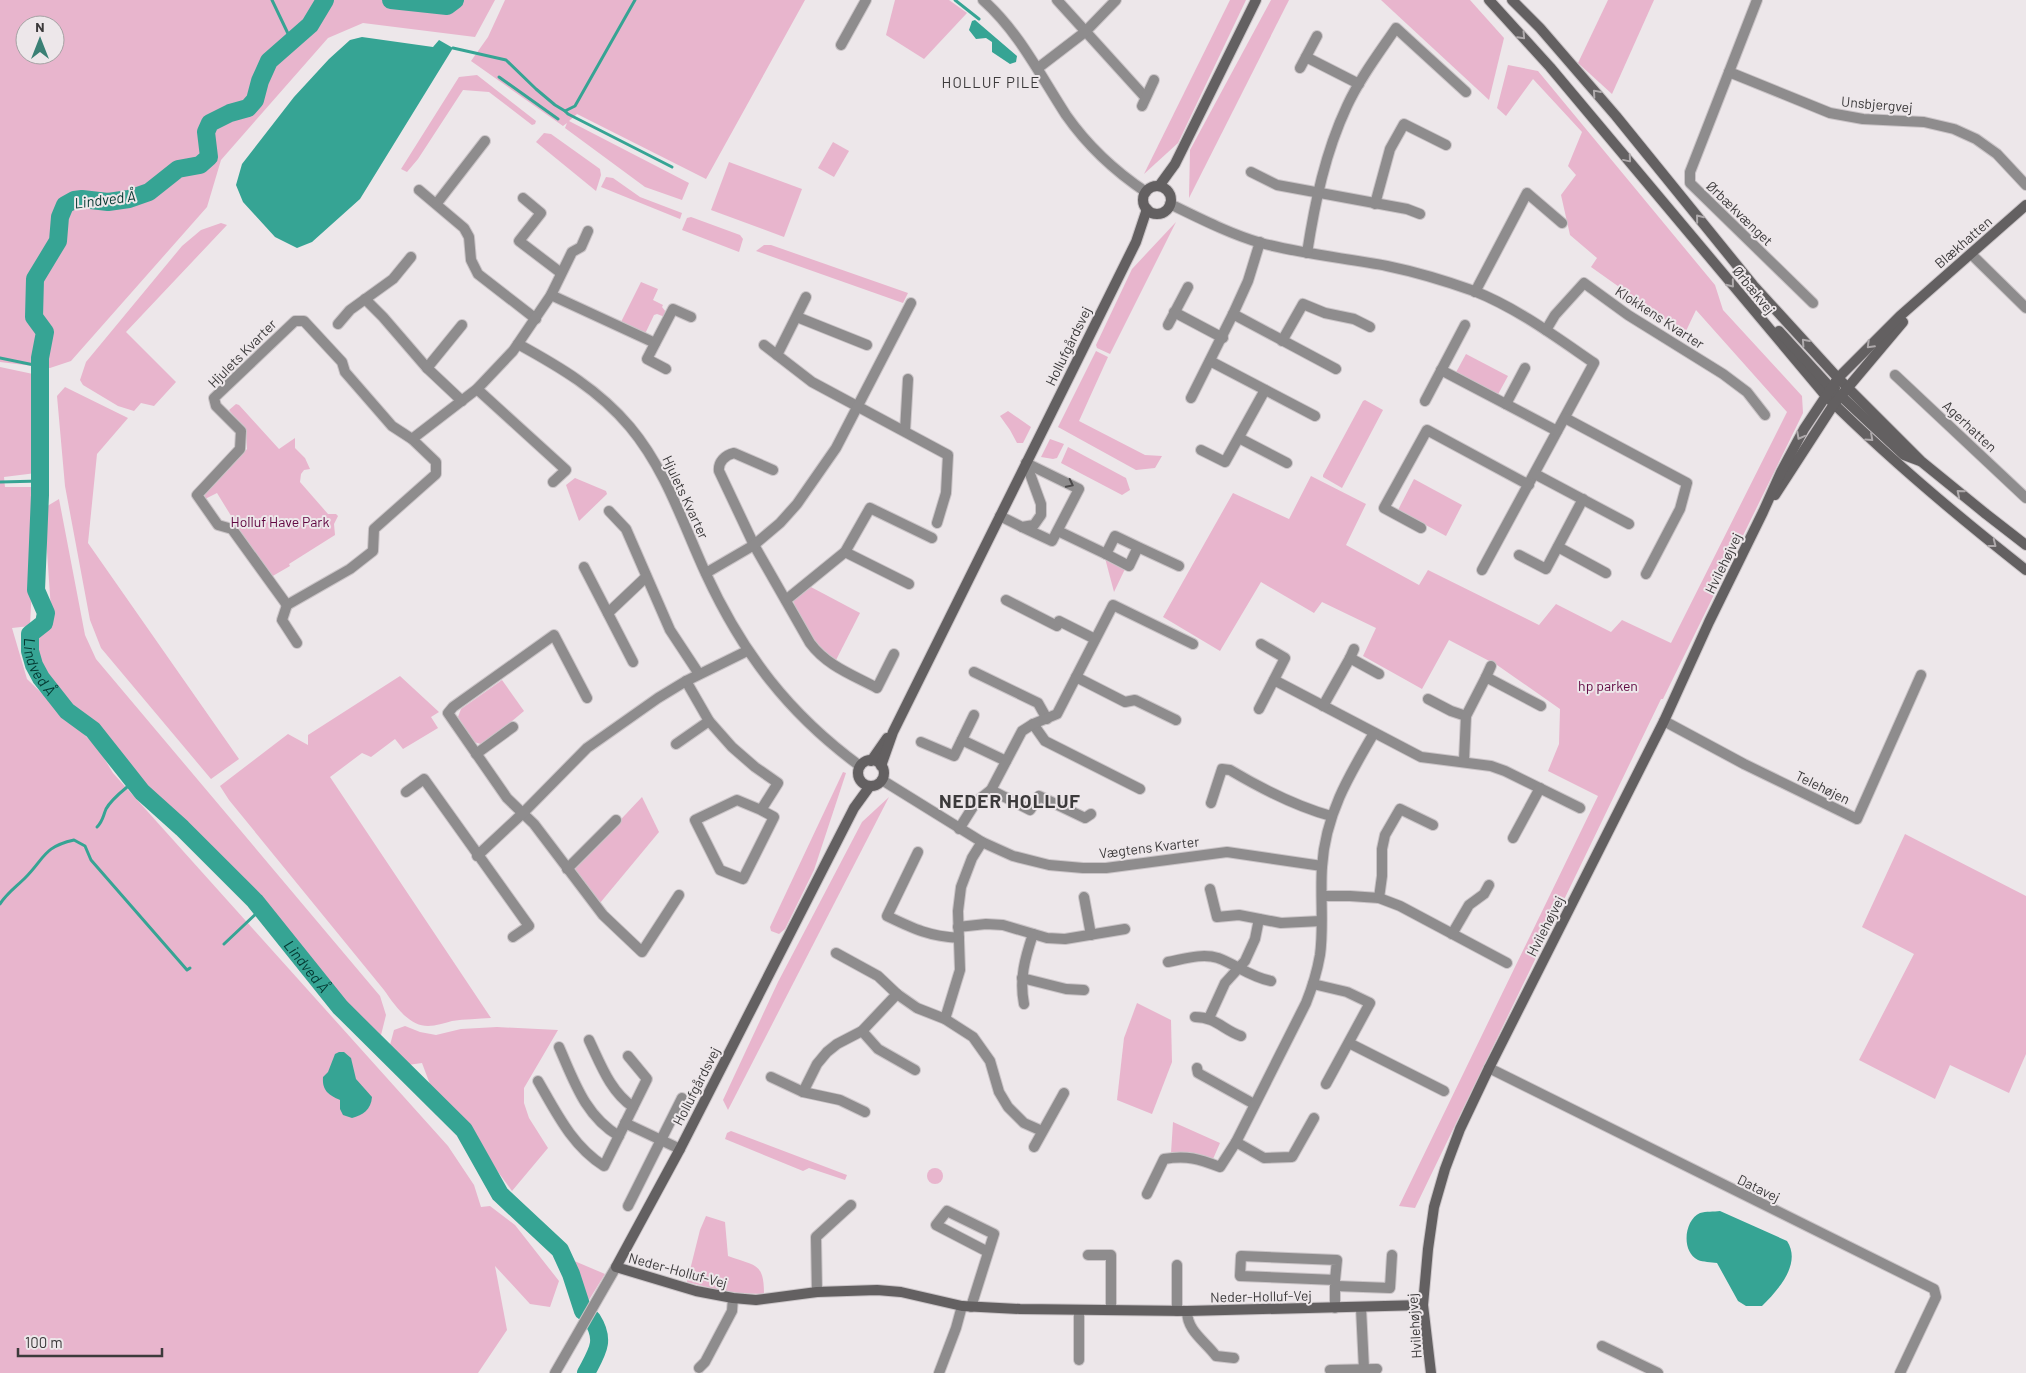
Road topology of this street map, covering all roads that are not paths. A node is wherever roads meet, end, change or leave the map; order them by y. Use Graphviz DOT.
graph roads {
  1 [pos="866,0"];
  2 [pos="983,0"];
  3 [pos="1056,0"];
  4 [pos="1116,0"];
  5 [pos="1256,0"];
  6 [pos="1489,0"];
  7 [pos="1512,0"];
  8 [pos="1757,0"];
  9 [pos="1085,32"];
  10 [pos="1317,36"];
  11 [pos="840,45"];
  12 [pos="1306,57"];
  13 [pos="1038,68"];
  14 [pos="1300,68"];
  15 [pos="1729,72"];
  16 [pos="1154,80"];
  17 [pos="1359,84"];
  18 [pos="1466,92"];
  19 [pos="485,141"];
  20 [pos="1446,145"];
  21 [pos="1251,172"];
  22 [pos="2026,185"];
  23 [pos="1163,188"];
  24 [pos="419,190"];
  25 [pos="1146,192"];
  26 [pos="1317,193"];
  27 [pos="523,198"];
  28 [pos="437,204"];
  29 [pos="1170,204"];
  30 [pos="1375,204"];
  31 [pos="2026,205"];
  32 [pos="1152,211"];
  33 [pos="1420,214"];
  34 [pos="1562,223"];
  35 [pos="588,231"];
  36 [pos="1260,242"];
  37 [pos="1307,253"];
  38 [pos="1971,254"];
  39 [pos="411,256"];
  40 [pos="561,273"];
  41 [pos="1188,287"];
  42 [pos="1475,292"];
  43 [pos="551,295"];
  44 [pos="806,297"];
  45 [pos="365,299"];
  46 [pos="1918,300"];
  47 [pos="911,303"];
  48 [pos="1813,303"];
  49 [pos="2026,308"];
  50 [pos="1174,312"];
  51 [pos="1233,314"];
  52 [pos="691,317"];
  53 [pos="797,318"];
  54 [pos="536,319"];
  55 [pos="338,324"];
  56 [pos="1168,325"];
  57 [pos="1465,325"];
  58 [pos="462,326"];
  59 [pos="1370,327"];
  60 [pos="1546,330"];
  61 [pos="1223,338"];
  62 [pos="1282,341"];
  63 [pos="655,343"];
  64 [pos="518,344"];
  65 [pos="764,345"];
  66 [pos="867,345"];
  67 [pos="776,355"];
  68 [pos="1210,361"];
  69 [pos="427,368"];
  70 [pos="1525,368"];
  71 [pos="666,369"];
  72 [pos="1336,369"];
  73 [pos="1442,370"];
  74 [pos="1895,374"];
  75 [pos="1838,378"];
  76 [pos="908,379"];
  77 [pos="1848,387"];
  78 [pos="477,389"];
  79 [pos="1264,390"];
  80 [pos="1828,391"];
  81 [pos="1190,398"];
  82 [pos="1838,400"];
  83 [pos="462,401"];
  84 [pos="1425,401"];
  85 [pos="1506,404"];
  86 [pos="858,406"];
  87 [pos="1765,415"];
  88 [pos="1315,416"];
  89 [pos="1565,418"];
  90 [pos="905,431"];
  91 [pos="1557,431"];
  92 [pos="1239,438"];
  93 [pos="412,439"];
  94 [pos="1201,450"];
  95 [pos="1922,462"];
  96 [pos="1026,463"];
  97 [pos="1288,464"];
  98 [pos="772,470"];
  99 [pos="1535,474"];
  100 [pos="553,482"];
  101 [pos="1529,485"];
  102 [pos="2026,498"];
  103 [pos="1583,499"];
  104 [pos="610,511"];
  105 [pos="1763,512"];
  106 [pos="1000,516"];
  107 [pos="937,523"];
  108 [pos="1629,524"];
  109 [pos="1022,527"];
  110 [pos="1421,528"];
  111 [pos="1058,531"];
  112 [pos="932,538"];
  113 [pos="754,545"];
  114 [pos="2026,545"];
  115 [pos="1138,547"];
  116 [pos="1558,547"];
  117 [pos="845,552"];
  118 [pos="1106,554"];
  119 [pos="1519,555"];
  120 [pos="1179,566"];
  121 [pos="584,567"];
  122 [pos="1482,570"];
  123 [pos="2026,570"];
  124 [pos="706,574"];
  125 [pos="1606,574"];
  126 [pos="1646,574"];
  127 [pos="646,577"];
  128 [pos="909,584"];
  129 [pos="786,600"];
  130 [pos="1006,600"];
  131 [pos="287,605"];
  132 [pos="608,613"];
  133 [pos="1096,640"];
  134 [pos="297,644"];
  135 [pos="1193,644"];
  136 [pos="1261,644"];
  137 [pos="747,651"];
  138 [pos="894,654"];
  139 [pos="633,662"];
  140 [pos="1491,666"];
  141 [pos="974,672"];
  142 [pos="698,674"];
  143 [pos="1379,674"];
  144 [pos="1921,674"];
  145 [pos="1076,677"];
  146 [pos="1486,677"];
  147 [pos="1274,680"];
  148 [pos="686,681"];
  149 [pos="586,698"];
  150 [pos="1428,699"];
  151 [pos="1323,706"];
  152 [pos="1541,706"];
  153 [pos="1259,709"];
  154 [pos="974,715"];
  155 [pos="1466,716"];
  156 [pos="1047,719"];
  157 [pos="1176,720"];
  158 [pos="709,721"];
  159 [pos="1664,721"];
  160 [pos="1033,724"];
  161 [pos="513,727"];
  162 [pos="893,732"];
  163 [pos="1374,733"];
  164 [pos="962,740"];
  165 [pos="921,742"];
  166 [pos="676,744"];
  167 [pos="476,754"];
  168 [pos="871,760"];
  169 [pos="1006,761"];
  170 [pos="1464,762"];
  171 [pos="860,766"];
  172 [pos="881,766"];
  173 [pos="882,780"];
  174 [pos="865,784"];
  175 [pos="1540,788"];
  176 [pos="1140,789"];
  177 [pos="992,790"];
  178 [pos="406,792"];
  179 [pos="1211,803"];
  180 [pos="1580,808"];
  181 [pos="762,810"];
  182 [pos="523,814"];
  183 [pos="1091,814"];
  184 [pos="1331,816"];
  185 [pos="616,820"];
  186 [pos="1432,825"];
  187 [pos="959,829"];
  188 [pos="1513,838"];
  189 [pos="982,842"];
  190 [pos="918,852"];
  191 [pos="477,856"];
  192 [pos="1322,866"];
  193 [pos="567,869"];
  194 [pos="1489,885"];
  195 [pos="1210,889"];
  196 [pos="679,895"];
  197 [pos="1322,896"];
  198 [pos="1084,897"];
  199 [pos="1379,898"];
  200 [pos="1259,919"];
  201 [pos="1321,921"];
  202 [pos="958,927"];
  203 [pos="1125,929"];
  204 [pos="1033,934"];
  205 [pos="1452,934"];
  206 [pos="1091,936"];
  207 [pos="513,937"];
  208 [pos="959,938"];
  209 [pos="836,953"];
  210 [pos="1168,962"];
  211 [pos="1507,963"];
  212 [pos="1239,969"];
  213 [pos="1022,978"];
  214 [pos="1271,980"];
  215 [pos="1313,984"];
  216 [pos="1084,990"];
  217 [pos="897,994"];
  218 [pos="1024,1004"];
  219 [pos="1196,1018"];
  220 [pos="1209,1018"];
  221 [pos="945,1019"];
  222 [pos="862,1031"];
  223 [pos="1241,1036"];
  224 [pos="589,1040"];
  225 [pos="1349,1043"];
  226 [pos="559,1047"];
  227 [pos="628,1056"];
  228 [pos="1197,1068"];
  229 [pos="1489,1068"];
  230 [pos="915,1070"];
  231 [pos="771,1078"];
  232 [pos="538,1081"];
  233 [pos="1326,1084"];
  234 [pos="1444,1090"];
  235 [pos="803,1092"];
  236 [pos="1064,1093"];
  237 [pos="682,1098"];
  238 [pos="1254,1104"];
  239 [pos="633,1107"];
  240 [pos="865,1112"];
  241 [pos="1314,1118"];
  242 [pos="625,1123"];
  243 [pos="1042,1132"];
  244 [pos="619,1136"];
  245 [pos="661,1140"];
  246 [pos="1236,1142"];
  247 [pos="1034,1147"];
  248 [pos="680,1149"];
  249 [pos="1147,1194"];
  250 [pos="851,1205"];
  251 [pos="628,1206"];
  252 [pos="988,1252"];
  253 [pos="1088,1255"];
  254 [pos="1392,1255"];
  255 [pos="1177,1265"];
  256 [pos="616,1267"];
  257 [pos="1336,1283"];
  258 [pos="817,1292"];
  259 [pos="733,1298"];
  260 [pos="966,1306"];
  261 [pos="1423,1306"];
  262 [pos="1335,1308"];
  263 [pos="1361,1308"];
  264 [pos="1079,1310"];
  265 [pos="1111,1310"];
  266 [pos="1182,1311"];
  267 [pos="1602,1346"];
  268 [pos="1234,1358"];
  269 [pos="1079,1360"];
  270 [pos="699,1368"];
  271 [pos="1364,1369"];
  272 [pos="1377,1369"];
  273 [pos="1330,1370"];
  274 [pos="555,1373"];
  275 [pos="939,1373"];
  276 [pos="1431,1373"];
  277 [pos="1658,1373"];
  278 [pos="1900,1373"];
  1 -- 11 [label="street"];
  2 -- 13 [label="street"];
  3 -- 9 [label="street"];
  4 -- 9 [label="street"];
  5 -- 23 [label="street"];
  6 -- 80 [label="street, Ørbækvej, one-way"];
  75 -- 7 [label="street, Ørbækvej, one-way"];
  8 -- 15 [label="street"];
  9 -- 13 [label="street"];
  9 -- 16 [label="street"];
  10 -- 12 [label="street"];
  12 -- 14 [label="street"];
  12 -- 17 [label="street"];
  13 -- 25 [label="street"];
  15 -- 22 [label="street, Unsbjergvej"];
  15 -- 48 [label="street, Ørbækvænget"];
  17 -- 18 [label="street"];
  17 -- 26 [label="street"];
  19 -- 28 [label="street"];
  20 -- 30 [label="street"];
  21 -- 26 [label="street"];
  23 -- 25 [label="street"];
  23 -- 29 [label="street"];
  24 -- 28 [label="street"];
  25 -- 32 [label="street"];
  26 -- 30 [label="street"];
  26 -- 37 [label="street"];
  27 -- 40 [label="street"];
  28 -- 54 [label="street"];
  29 -- 32 [label="street"];
  29 -- 36 [label="street"];
  30 -- 33 [label="street"];
  31 -- 38 [label="street, Blækhatten"];
  32 -- 96 [label="street, Hollufgårdsvej"];
  34 -- 42 [label="street"];
  35 -- 40 [label="street"];
  36 -- 37 [label="street"];
  36 -- 51 [label="street"];
  37 -- 42 [label="street"];
  38 -- 46 [label="street, Blækhatten"];
  38 -- 49 [label="street"];
  39 -- 45 [label="street"];
  40 -- 43 [label="street"];
  41 -- 50 [label="street"];
  42 -- 60 [label="street"];
  43 -- 54 [label="street"];
  43 -- 63 [label="street"];
  44 -- 53 [label="street"];
  45 -- 55 [label="street"];
  45 -- 69 [label="street"];
  46 -- 75 [label="street, Blækhatten, one-way"];
  46 -- 77 [label="street, Blækhatten"];
  47 -- 86 [label="street"];
  50 -- 56 [label="street"];
  50 -- 61 [label="street"];
  51 -- 61 [label="street"];
  51 -- 62 [label="street"];
  52 -- 63 [label="street"];
  53 -- 66 [label="street"];
  53 -- 67 [label="street"];
  54 -- 64 [label="street"];
  57 -- 73 [label="street"];
  58 -- 69 [label="street"];
  59 -- 62 [label="street"];
  60 -- 87 [label="street, Klokkens Kvarter"];
  60 -- 89 [label="street"];
  61 -- 68 [label="street"];
  62 -- 72 [label="street"];
  63 -- 71 [label="street"];
  64 -- 78 [label="street"];
  64 -- 124 [label="street, Hjulets Kvarter"];
  65 -- 67 [label="street"];
  67 -- 86 [label="street"];
  68 -- 79 [label="street"];
  68 -- 81 [label="street"];
  69 -- 83 [label="street"];
  70 -- 85 [label="street"];
  73 -- 84 [label="street"];
  73 -- 85 [label="street"];
  74 -- 102 [label="street, Agerhatten"];
  75 -- 77 [label="street, Ørbækvej"];
  75 -- 80 [label="street, Blækhatten"];
  76 -- 90 [label="street"];
  77 -- 80 [label="street"];
  77 -- 82 [label="street, Hvilehøjvej"];
  77 -- 95 [label="street, Ørbækvej"];
  78 -- 83 [label="street"];
  78 -- 100 [label="street"];
  79 -- 88 [label="street"];
  79 -- 92 [label="street"];
  80 -- 82 [label="street"];
  80 -- 105 [label="street, Hvilehøjvej, one-way"];
  82 -- 95 [label="street"];
  82 -- 105 [label="street, Hvilehøjvej"];
  82 -- 123 [label="street, one-way"];
  83 -- 93 [label="street"];
  85 -- 91 [label="street"];
  86 -- 90 [label="street"];
  86 -- 113 [label="street"];
  89 -- 91 [label="street"];
  89 -- 126 [label="street"];
  90 -- 107 [label="street"];
  91 -- 99 [label="street"];
  92 -- 94 [label="street"];
  92 -- 97 [label="street"];
  93 -- 131 [label="street, Hjulets Kvarter"];
  93 -- 131 [label="street, Hjulets Kvarter"];
  114 -- 95 [label="street, Ørbækvej, one-way"];
  96 -- 106 [label="street, Hollufgårdsvej"];
  96 -- 109 [label="street"];
  96 -- 111 [label="street, one-way"];
  98 -- 113 [label="street"];
  99 -- 101 [label="street"];
  99 -- 103 [label="street"];
  101 -- 110 [label="street"];
  101 -- 122 [label="street"];
  103 -- 108 [label="street"];
  103 -- 116 [label="street"];
  104 -- 127 [label="street"];
  105 -- 159 [label="street, Hvilehøjvej"];
  106 -- 109 [label="street"];
  106 -- 162 [label="street, Hollufgårdsvej"];
  109 -- 111 [label="street"];
  111 -- 118 [label="street"];
  112 -- 117 [label="street"];
  113 -- 124 [label="street"];
  113 -- 129 [label="street"];
  115 -- 118 [label="street"];
  115 -- 118 [label="street"];
  115 -- 120 [label="street"];
  116 -- 119 [label="street"];
  116 -- 125 [label="street"];
  117 -- 128 [label="street"];
  117 -- 129 [label="street"];
  121 -- 132 [label="street"];
  124 -- 137 [label="street, Hjulets Kvarter"];
  127 -- 132 [label="street"];
  127 -- 142 [label="street"];
  129 -- 138 [label="street"];
  130 -- 133 [label="street"];
  131 -- 134 [label="street"];
  132 -- 139 [label="street"];
  133 -- 135 [label="street"];
  133 -- 145 [label="street"];
  136 -- 147 [label="street"];
  137 -- 142 [label="street"];
  137 -- 171 [label="street, Hjulets Kvarter"];
  140 -- 146 [label="street"];
  141 -- 156 [label="street"];
  142 -- 148 [label="street"];
  143 -- 151 [label="street"];
  144 -- 159 [label="street, Telehøjen"];
  145 -- 156 [label="street"];
  145 -- 157 [label="street"];
  146 -- 152 [label="street"];
  146 -- 155 [label="street"];
  147 -- 151 [label="street"];
  147 -- 153 [label="street"];
  148 -- 158 [label="street"];
  148 -- 182 [label="street"];
  149 -- 167 [label="street"];
  150 -- 155 [label="street"];
  151 -- 163 [label="street"];
  154 -- 164 [label="street"];
  155 -- 170 [label="street"];
  156 -- 160 [label="street"];
  158 -- 166 [label="street"];
  158 -- 181 [label="street"];
  159 -- 229 [label="street, Hvilehøjvej"];
  160 -- 169 [label="street"];
  160 -- 176 [label="street"];
  161 -- 167 [label="street"];
  162 -- 168 [label="street, Hollufgårdsvej"];
  162 -- 172 [label="street, Hollufgårdsvej"];
  163 -- 170 [label="street"];
  163 -- 184 [label="street"];
  164 -- 165 [label="street"];
  164 -- 169 [label="street"];
  167 -- 182 [label="street"];
  168 -- 171 [label="street"];
  168 -- 172 [label="street"];
  169 -- 177 [label="street"];
  170 -- 175 [label="street"];
  171 -- 174 [label="street"];
  172 -- 173 [label="street"];
  173 -- 174 [label="street"];
  173 -- 187 [label="street, Vægtens Kvarter"];
  174 -- 248 [label="street, Hollufgårdsvej"];
  175 -- 180 [label="street"];
  175 -- 188 [label="street"];
  177 -- 183 [label="street"];
  177 -- 187 [label="street"];
  178 -- 191 [label="street"];
  179 -- 184 [label="street"];
  181 -- 181 [label="street"];
  182 -- 191 [label="street"];
  182 -- 193 [label="street"];
  184 -- 192 [label="street"];
  185 -- 193 [label="street"];
  186 -- 199 [label="street"];
  187 -- 189 [label="street, Vægtens Kvarter"];
  189 -- 192 [label="street, Vægtens Kvarter"];
  189 -- 202 [label="street"];
  190 -- 208 [label="street"];
  191 -- 207 [label="street"];
  192 -- 197 [label="street"];
  193 -- 196 [label="street"];
  194 -- 205 [label="street"];
  195 -- 200 [label="street"];
  197 -- 199 [label="street"];
  197 -- 201 [label="street"];
  198 -- 206 [label="street"];
  199 -- 205 [label="street"];
  200 -- 201 [label="street"];
  200 -- 212 [label="street"];
  201 -- 215 [label="street"];
  202 -- 204 [label="street"];
  202 -- 208 [label="street"];
  203 -- 206 [label="street"];
  204 -- 206 [label="street"];
  204 -- 213 [label="street"];
  205 -- 211 [label="street"];
  208 -- 221 [label="street"];
  209 -- 217 [label="street"];
  210 -- 212 [label="street"];
  212 -- 214 [label="street"];
  212 -- 220 [label="street"];
  213 -- 216 [label="street"];
  213 -- 218 [label="street"];
  215 -- 225 [label="street"];
  215 -- 238 [label="street"];
  217 -- 221 [label="street"];
  217 -- 222 [label="street"];
  219 -- 220 [label="street"];
  220 -- 223 [label="street"];
  221 -- 243 [label="street"];
  222 -- 230 [label="street"];
  222 -- 235 [label="street"];
  224 -- 239 [label="street"];
  225 -- 233 [label="street"];
  225 -- 234 [label="street"];
  226 -- 244 [label="street"];
  227 -- 239 [label="street"];
  228 -- 238 [label="street"];
  229 -- 261 [label="street, Hvilehøjvej"];
  229 -- 278 [label="street, Datavej"];
  231 -- 235 [label="street"];
  232 -- 244 [label="street"];
  235 -- 240 [label="street"];
  236 -- 243 [label="street"];
  237 -- 245 [label="street"];
  238 -- 246 [label="street"];
  239 -- 242 [label="street"];
  241 -- 246 [label="street"];
  242 -- 244 [label="street"];
  242 -- 245 [label="street"];
  243 -- 247 [label="street"];
  245 -- 248 [label="street"];
  245 -- 251 [label="street"];
  246 -- 249 [label="street"];
  248 -- 256 [label="street, Hollufgårdsvej"];
  250 -- 258 [label="street"];
  252 -- 252 [label="street"];
  252 -- 260 [label="street"];
  253 -- 265 [label="street"];
  254 -- 257 [label="street, Neder-Holluf-Vej"];
  255 -- 266 [label="street"];
  256 -- 259 [label="street, Neder-Holluf-Vej"];
  256 -- 274 [label="street, Hollufgårdsvej"];
  257 -- 257 [label="street, Neder-Holluf-Vej"];
  257 -- 262 [label="street, Neder-Holluf-Vej"];
  258 -- 259 [label="street, Neder-Holluf-Vej"];
  258 -- 260 [label="street, Neder-Holluf-Vej"];
  259 -- 270 [label="street, Neder-Holluf-Vej"];
  260 -- 264 [label="street, Neder-Holluf-Vej"];
  260 -- 275 [label="street"];
  261 -- 263 [label="street, Neder-Holluf-Vej"];
  261 -- 276 [label="street, Hvilehøjvej"];
  262 -- 263 [label="street, Neder-Holluf-Vej"];
  262 -- 266 [label="street, Neder-Holluf-Vej"];
  263 -- 271 [label="street"];
  264 -- 265 [label="street, Neder-Holluf-Vej"];
  264 -- 269 [label="street"];
  265 -- 266 [label="street, Neder-Holluf-Vej"];
  266 -- 268 [label="street"];
  267 -- 277 [label="street"];
  271 -- 272 [label="street"];
  271 -- 273 [label="street"];
}
